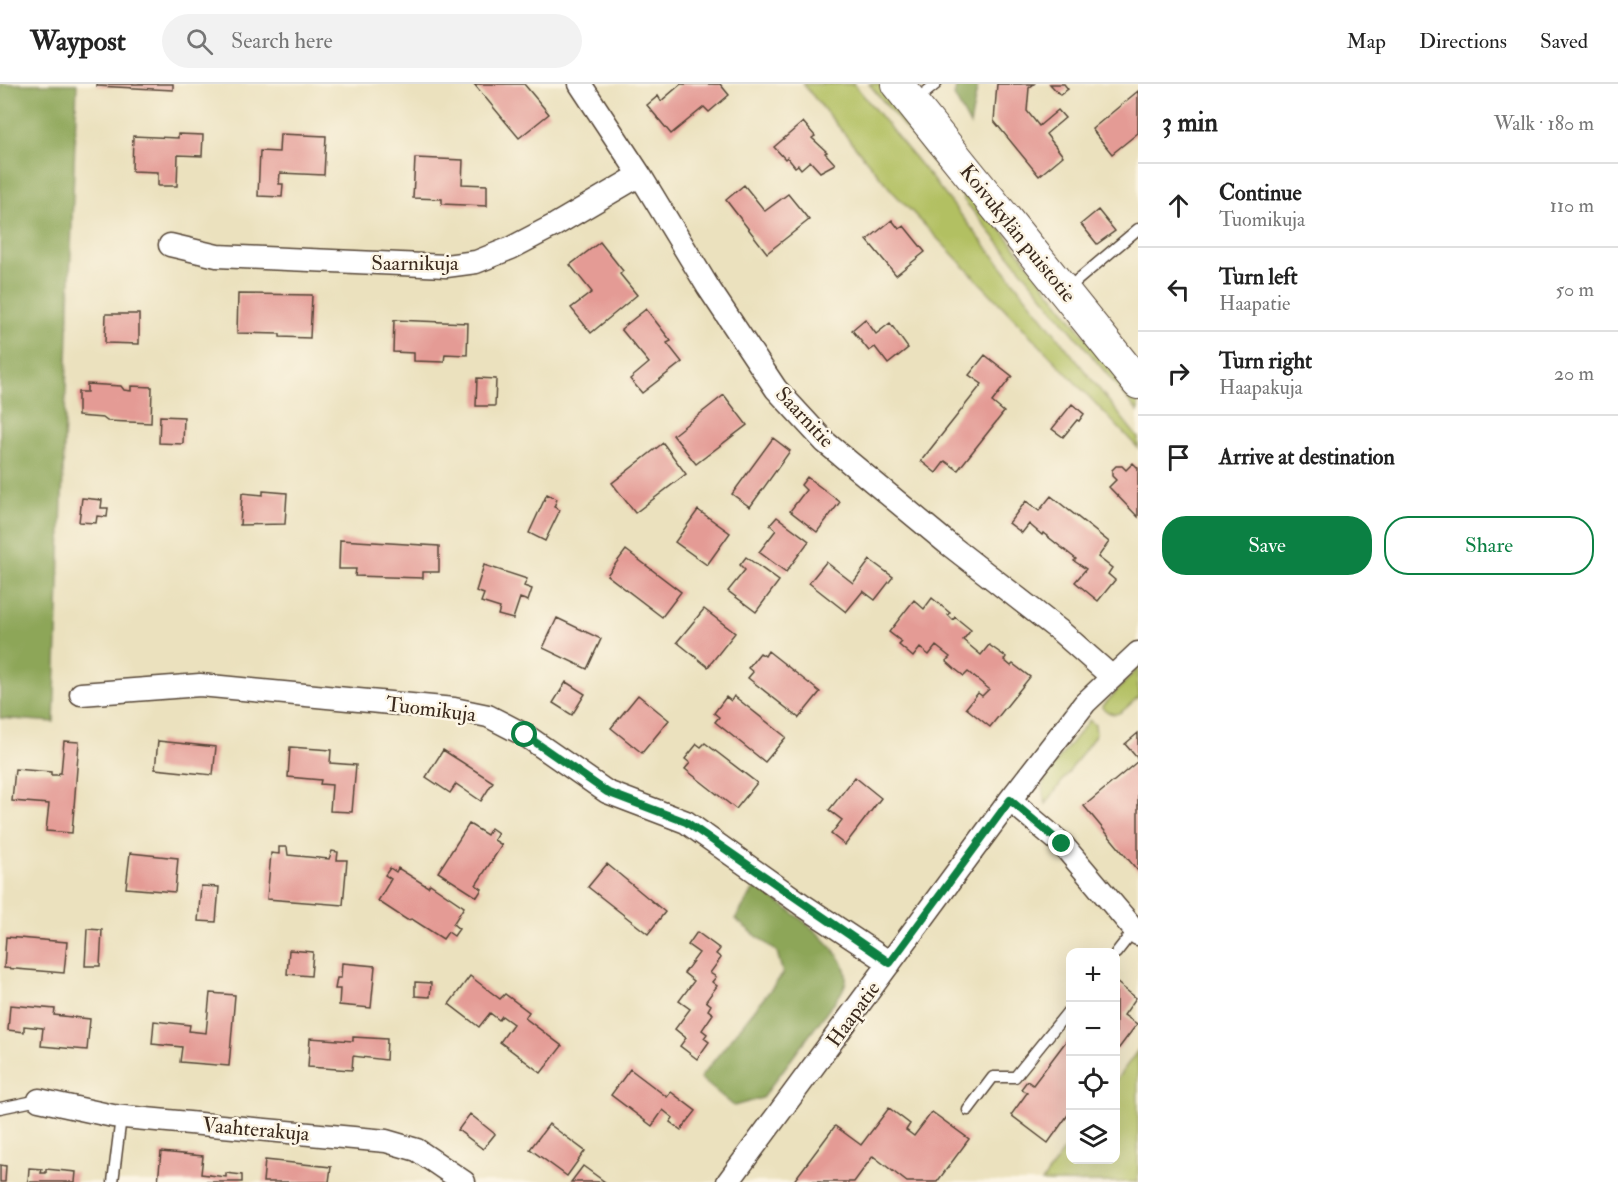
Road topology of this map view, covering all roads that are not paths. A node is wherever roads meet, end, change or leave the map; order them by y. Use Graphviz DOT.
graph roads {
  1 [pos="580,84"];
  2 [pos="915,90"];
  3 [pos="640,175"];
  4 [pos="1138,229"];
  5 [pos="170,245"];
  6 [pos="1064,291"];
  7 [pos="1138,383"];
  8 [pos="1138,653"];
  9 [pos="1112,677"];
  10 [pos="81,694"];
  11 [pos="1010,800"];
  12 [pos="1136,932"];
  13 [pos="1120,949"];
  14 [pos="890,963"];
  15 [pos="1066,1015"];
  16 [pos="39,1100"];
  17 [pos="0,1108"];
  18 [pos="968,1110"];
  19 [pos="122,1117"];
  20 [pos="112,1182"];
  21 [pos="464,1182"];
  22 [pos="728,1182"];
  1 -- 3 [label="street, Saarnitie"];
  2 -- 6 [label="street, Koivukylän puistotie"];
  3 -- 5 [label="street, Saarnikuja"];
  3 -- 9 [label="street, Saarnitie"];
  4 -- 6 [label="lane"];
  6 -- 7 [label="street, Koivukylän puistotie"];
  8 -- 9 [label="street, Haapatie"];
  9 -- 11 [label="street, Haapatie"];
  10 -- 14 [label="street, Tuomikuja"];
  11 -- 12 [label="street"];
  11 -- 14 [label="street, Haapatie"];
  12 -- 13 [label="lane"];
  14 -- 22 [label="street, Haapatie"];
  15 -- 18 [label="lane"];
  16 -- 17 [label="lane"];
  16 -- 19 [label="street, Vaahterakuja"];
  19 -- 20 [label="lane"];
  19 -- 21 [label="street, Vaahterakuja"];
}
